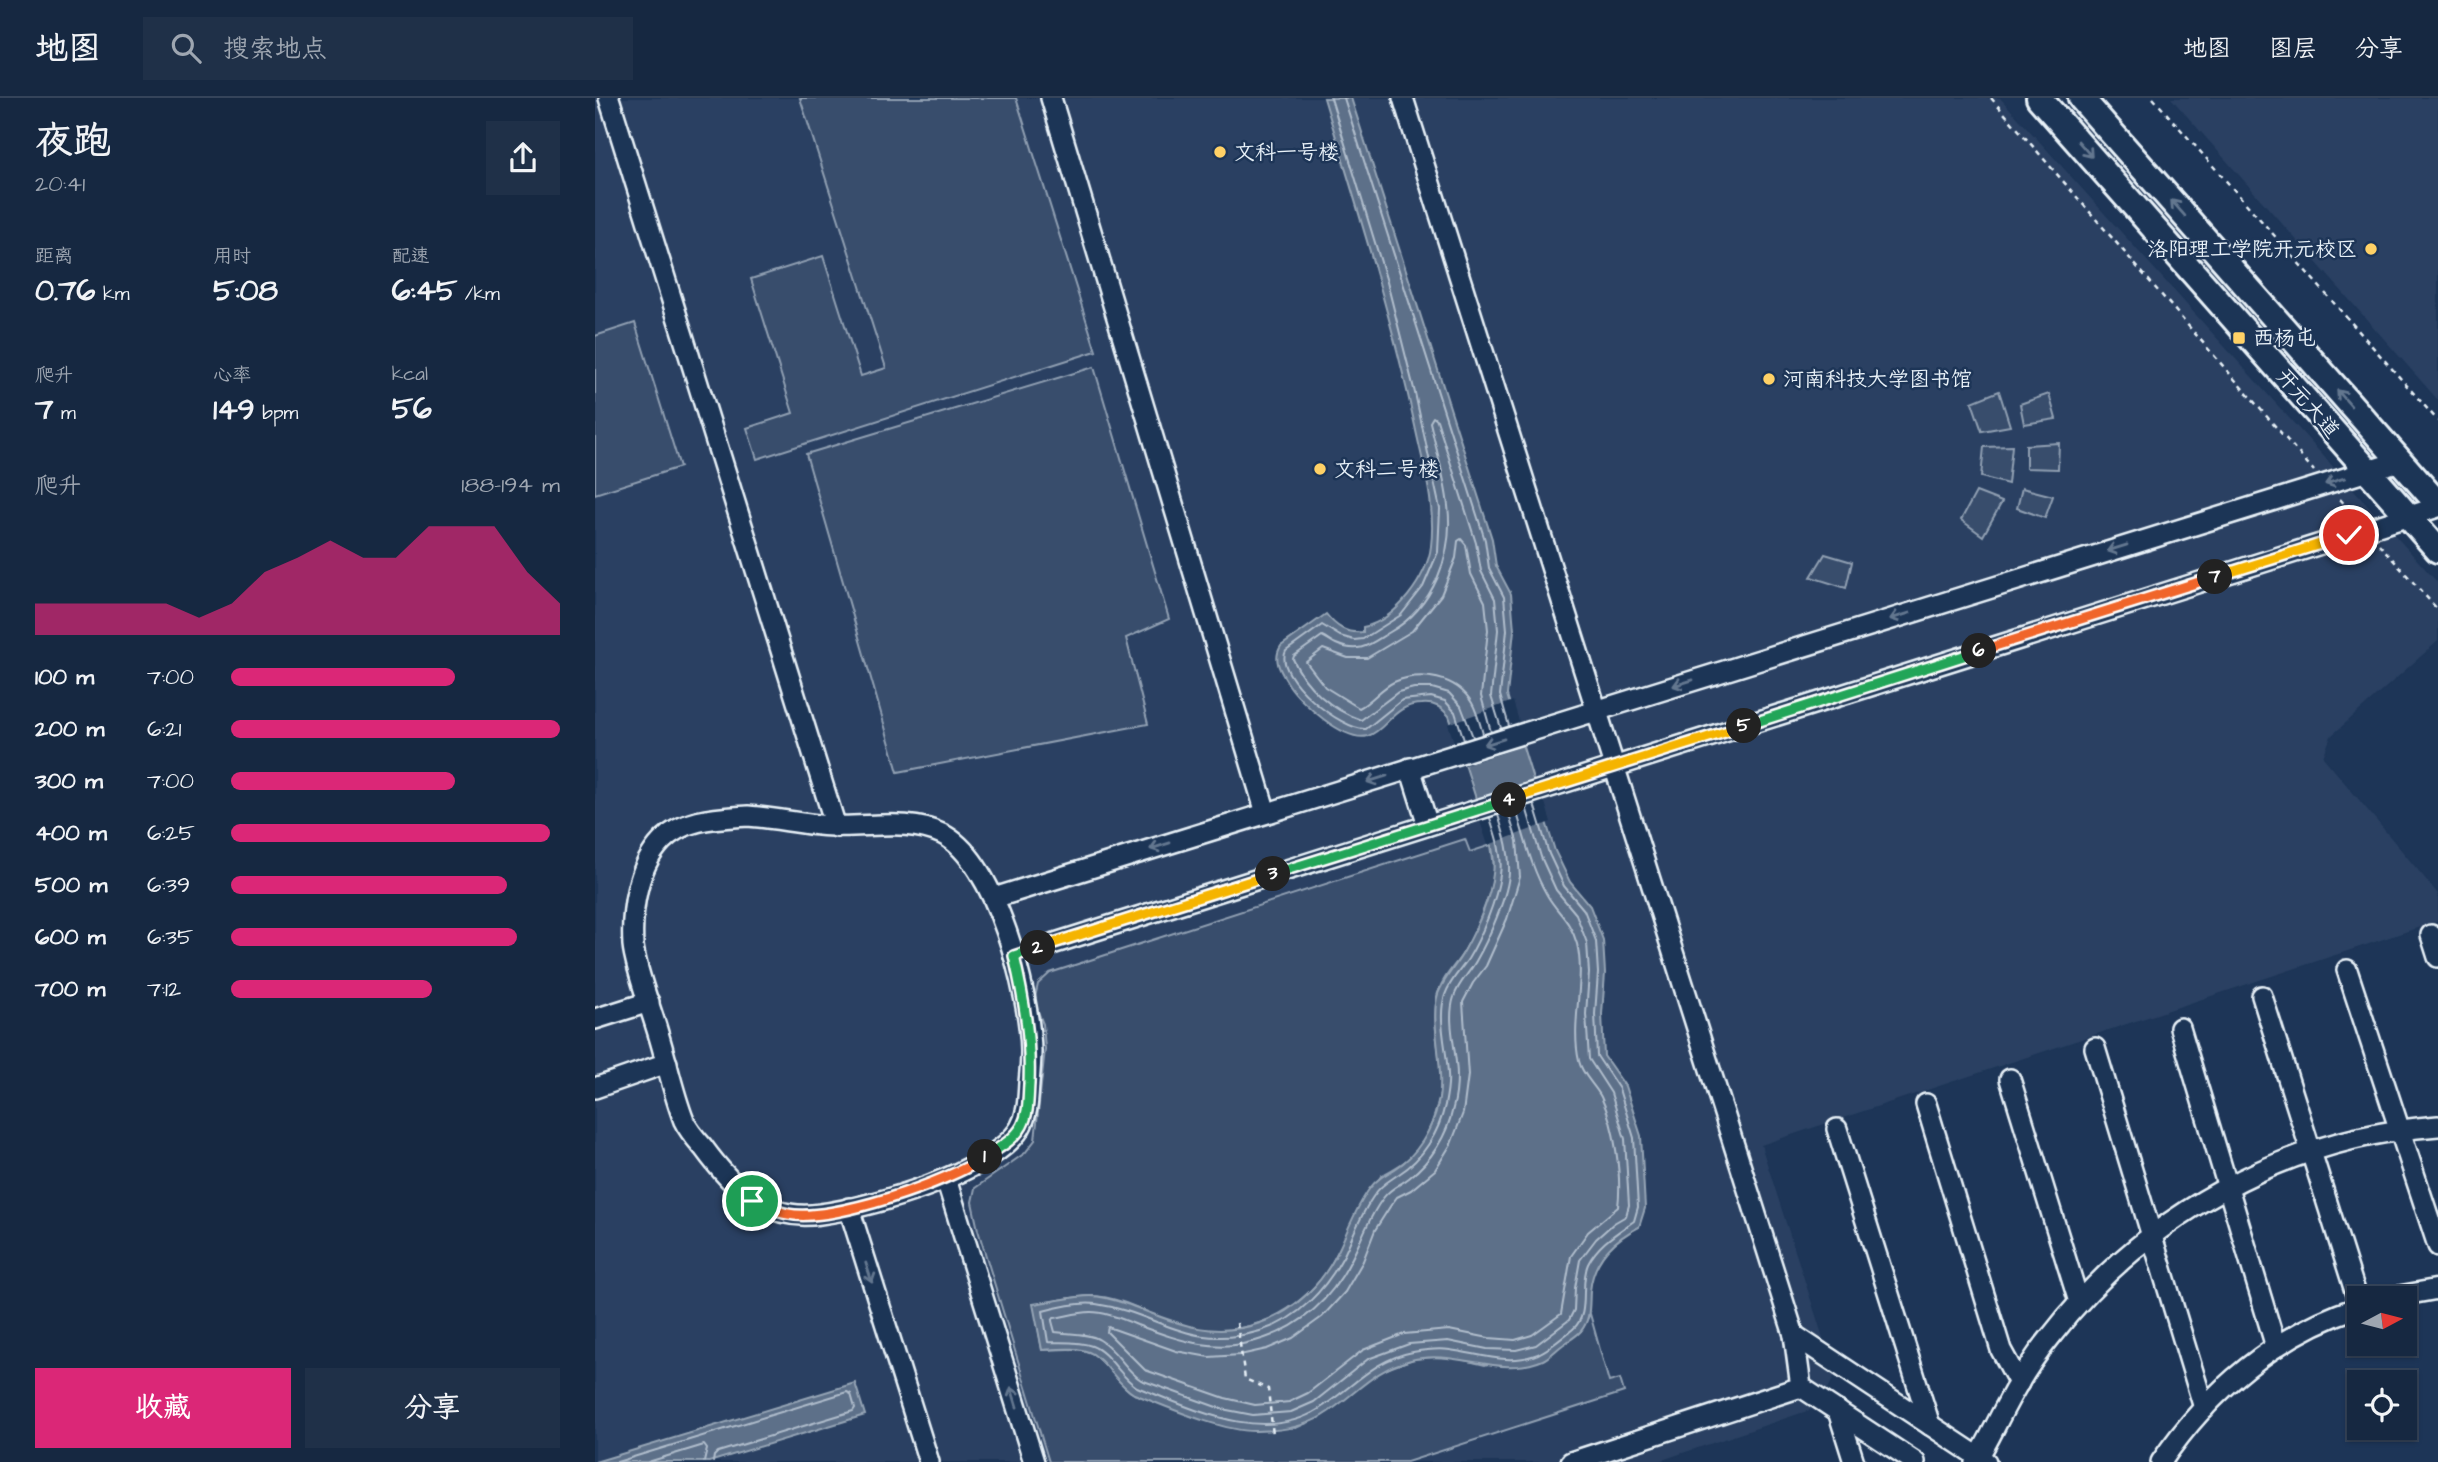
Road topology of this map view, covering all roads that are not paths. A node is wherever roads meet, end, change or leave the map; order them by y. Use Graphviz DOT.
graph roads {
  1 [pos="609,98"];
  2 [pos="1051,98"];
  3 [pos="1403,98"];
  4 [pos="2039,98"];
  5 [pos="2081,98"];
  6 [pos="2400,461"];
  7 [pos="2368,471"];
  8 [pos="2438,506"];
  9 [pos="2408,517"];
  10 [pos="2438,550"];
  11 [pos="1597,710"];
  12 [pos="1615,766"];
  13 [pos="1410,768"];
  14 [pos="1266,813"];
  15 [pos="1428,825"];
  16 [pos="836,827"];
  17 [pos="994,898"];
  18 [pos="2431,935"];
  19 [pos="1014,956"];
  20 [pos="2438,957"];
  21 [pos="2347,970"];
  22 [pos="2262,996"];
  23 [pos="649,1002"];
  24 [pos="595,1019"];
  25 [pos="2180,1028"];
  26 [pos="2095,1048"];
  27 [pos="667,1063"];
  28 [pos="2010,1079"];
  29 [pos="595,1088"];
  30 [pos="1926,1104"];
  31 [pos="2438,1126"];
  32 [pos="1837,1129"];
  33 [pos="2400,1130"];
  34 [pos="2311,1151"];
  35 [pos="946,1179"];
  36 [pos="2228,1187"];
  37 [pos="849,1208"];
  38 [pos="2152,1236"];
  39 [pos="2438,1246"];
  40 [pos="2353,1286"];
  41 [pos="2438,1289"];
  42 [pos="2417,1293"];
  43 [pos="2079,1302"];
  44 [pos="2347,1310"];
  45 [pos="1794,1335"];
  46 [pos="2276,1347"];
  47 [pos="2019,1383"];
  48 [pos="1801,1387"];
  49 [pos="2204,1408"];
  50 [pos="1838,1412"];
  51 [pos="1930,1425"];
  52 [pos="1980,1460"];
  53 [pos="929,1462"];
  54 [pos="1034,1462"];
  55 [pos="1571,1462"];
  56 [pos="1854,1462"];
  57 [pos="1915,1462"];
  58 [pos="2161,1462"];
  1 -- 16 [label="lane"];
  2 -- 14 [label="lane"];
  3 -- 11 [label="lane"];
  4 -- 7 [label="main road, 开元大道, one-way"];
  6 -- 5 [label="main road, 开元大道, one-way"];
  6 -- 7 [label="lane"];
  6 -- 8 [label="main road, 开元大道"];
  7 -- 9 [label="main road, 开元大道"];
  7 -- 11 [label="lane, one-way"];
  8 -- 9 [label="lane"];
  9 -- 10 [label="main road, 开元大道"];
  9 -- 12 [label="lane"];
  11 -- 12 [label="lane"];
  11 -- 13 [label="lane, one-way"];
  12 -- 15 [label="lane"];
  12 -- 45 [label="lane"];
  13 -- 14 [label="lane, one-way"];
  13 -- 15 [label="lane"];
  14 -- 17 [label="lane, one-way"];
  15 -- 19 [label="lane"];
  16 -- 17 [label="lane"];
  16 -- 23 [label="lane"];
  17 -- 19 [label="lane"];
  18 -- 20 [label="lane"];
  19 -- 35 [label="lane"];
  21 -- 33 [label="lane"];
  22 -- 34 [label="lane"];
  23 -- 24 [label="lane"];
  23 -- 27 [label="lane"];
  25 -- 36 [label="lane"];
  26 -- 38 [label="lane"];
  27 -- 29 [label="lane"];
  27 -- 37 [label="lane"];
  28 -- 43 [label="lane"];
  30 -- 47 [label="lane"];
  31 -- 33 [label="lane"];
  32 -- 51 [label="lane"];
  33 -- 34 [label="lane"];
  33 -- 39 [label="lane"];
  34 -- 36 [label="lane"];
  34 -- 40 [label="lane"];
  35 -- 37 [label="lane"];
  54 -- 35 [label="lane, one-way"];
  36 -- 38 [label="lane"];
  36 -- 46 [label="lane"];
  37 -- 53 [label="lane, one-way"];
  38 -- 43 [label="lane"];
  38 -- 49 [label="lane"];
  41 -- 42 [label="lane"];
  43 -- 47 [label="lane"];
  44 -- 46 [label="lane"];
  45 -- 48 [label="lane"];
  45 -- 51 [label="lane"];
  46 -- 49 [label="lane"];
  47 -- 52 [label="lane"];
  48 -- 50 [label="lane"];
  48 -- 55 [label="lane"];
  49 -- 58 [label="lane"];
  50 -- 56 [label="lane"];
  50 -- 57 [label="lane"];
  51 -- 52 [label="lane"];
}
